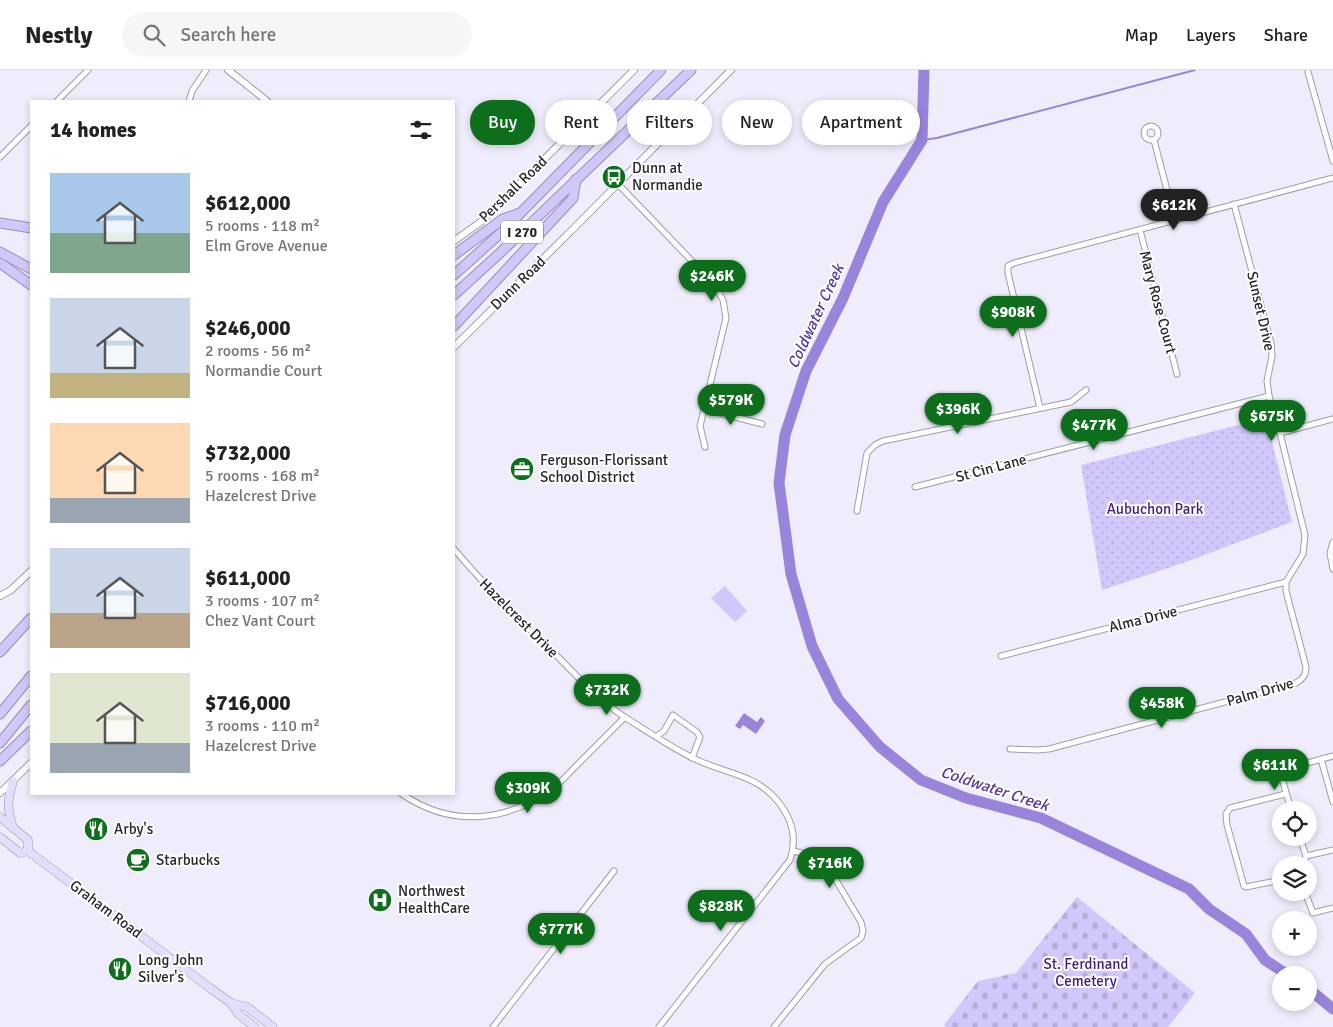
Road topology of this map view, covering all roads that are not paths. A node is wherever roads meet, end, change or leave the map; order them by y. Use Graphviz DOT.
graph roads {
  1 [pos="88,70"];
  2 [pos="206,70"];
  3 [pos="228,70"];
  4 [pos="634,70"];
  5 [pos="660,70"];
  6 [pos="691,70"];
  7 [pos="731,70"];
  8 [pos="1308,72"];
  9 [pos="58,100"];
  10 [pos="189,100"];
  11 [pos="267,100"];
  12 [pos="30,127"];
  13 [pos="1154,140"];
  14 [pos="0,157"];
  15 [pos="1333,161"];
  16 [pos="1333,178"];
  17 [pos="576,179"];
  18 [pos="618,184"];
  19 [pos="1234,204"];
  20 [pos="523,212"];
  21 [pos="1175,220"];
  22 [pos="1,223"];
  23 [pos="30,228"];
  24 [pos="1140,230"];
  25 [pos="30,234"];
  26 [pos="455,240"];
  27 [pos="0,252"];
  28 [pos="455,254"];
  29 [pos="0,263"];
  30 [pos="30,268"];
  31 [pos="455,274"];
  32 [pos="30,284"];
  33 [pos="455,294"];
  34 [pos="455,325"];
  35 [pos="455,346"];
  36 [pos="1177,374"];
  37 [pos="1086,390"];
  38 [pos="1269,396"];
  39 [pos="1040,408"];
  40 [pos="704,409"];
  41 [pos="1333,419"];
  42 [pos="762,424"];
  43 [pos="1280,432"];
  44 [pos="705,447"];
  45 [pos="915,487"];
  46 [pos="857,511"];
  47 [pos="1333,542"];
  48 [pos="455,550"];
  49 [pos="1333,569"];
  50 [pos="30,572"];
  51 [pos="1286,582"];
  52 [pos="0,596"];
  53 [pos="30,619"];
  54 [pos="0,652"];
  55 [pos="1001,656"];
  56 [pos="30,677"];
  57 [pos="30,706"];
  58 [pos="0,714"];
  59 [pos="625,717"];
  60 [pos="30,732"];
  61 [pos="657,736"];
  62 [pos="0,743"];
  63 [pos="1010,748"];
  64 [pos="1333,756"];
  65 [pos="692,758"];
  66 [pos="1321,759"];
  67 [pos="0,761"];
  68 [pos="30,764"];
  69 [pos="13,781"];
  70 [pos="0,793"];
  71 [pos="1285,794"];
  72 [pos="403,795"];
  73 [pos="1288,801"];
  74 [pos="1333,802"];
  75 [pos="0,817"];
  76 [pos="13,828"];
  77 [pos="0,837"];
  78 [pos="1303,846"];
  79 [pos="794,850"];
  80 [pos="1333,850"];
  81 [pos="28,851"];
  82 [pos="1306,856"];
  83 [pos="614,871"];
  84 [pos="1272,882"];
  85 [pos="1309,901"];
  86 [pos="1333,908"];
  87 [pos="231,1003"];
  88 [pos="255,1027"];
  89 [pos="273,1027"];
  90 [pos="493,1027"];
  91 [pos="659,1027"];
  92 [pos="774,1027"];
  1 -- 9 [label="street"];
  2 -- 10 [label="street"];
  3 -- 11 [label="street"];
  4 -- 26 [label="street, Pershall Road"];
  5 -- 20 [label="highway, I 270"];
  6 -- 17 [label="highway, I 270"];
  7 -- 18 [label="street, Dunn Road"];
  8 -- 15 [label="street"];
  12 -- 14 [label="street"];
  13 -- 21 [label="street"];
  16 -- 19 [label="street"];
  17 -- 33 [label="highway, I 270"];
  17 -- 34 [label="highway"];
  18 -- 35 [label="street, Dunn Road"];
  18 -- 40 [label="street"];
  19 -- 21 [label="street"];
  19 -- 38 [label="street, Sunset Drive"];
  20 -- 28 [label="highway"];
  20 -- 31 [label="highway, I 270"];
  21 -- 24 [label="street"];
  22 -- 23 [label="highway"];
  22 -- 25 [label="highway"];
  24 -- 36 [label="street, Mary Rose Court"];
  24 -- 39 [label="street"];
  27 -- 30 [label="highway"];
  29 -- 32 [label="highway"];
  37 -- 39 [label="street"];
  38 -- 43 [label="street, Sunset Drive"];
  38 -- 45 [label="street, St Cin Lane"];
  39 -- 46 [label="street"];
  40 -- 42 [label="street"];
  40 -- 44 [label="street"];
  41 -- 43 [label="street"];
  43 -- 51 [label="street, Sunset Drive"];
  47 -- 49 [label="street"];
  48 -- 59 [label="street, Hazelcrest Drive"];
  50 -- 52 [label="street"];
  51 -- 55 [label="street, Alma Drive"];
  51 -- 63 [label="street, Palm Drive"];
  53 -- 54 [label="highway"];
  56 -- 58 [label="highway"];
  57 -- 62 [label="highway"];
  59 -- 61 [label="street, Hazelcrest Drive"];
  59 -- 72 [label="street"];
  60 -- 67 [label="highway"];
  61 -- 65 [label="street, Hazelcrest Drive"];
  61 -- 65 [label="street"];
  64 -- 66 [label="street"];
  65 -- 79 [label="street, Hazelcrest Drive"];
  66 -- 71 [label="street"];
  66 -- 74 [label="street"];
  68 -- 69 [label="street"];
  69 -- 70 [label="street"];
  69 -- 76 [label="main road"];
  71 -- 73 [label="street"];
  71 -- 84 [label="street"];
  75 -- 76 [label="main road, Graham Road"];
  76 -- 81 [label="main road, Graham Road"];
  77 -- 81 [label="main road, Graham Road"];
  78 -- 82 [label="street"];
  79 -- 91 [label="street"];
  79 -- 92 [label="street"];
  80 -- 82 [label="street"];
  81 -- 87 [label="main road, Graham Road"];
  83 -- 90 [label="street"];
  85 -- 86 [label="street"];
  87 -- 88 [label="main road, Graham Road"];
  87 -- 89 [label="main road, Graham Road"];
}
